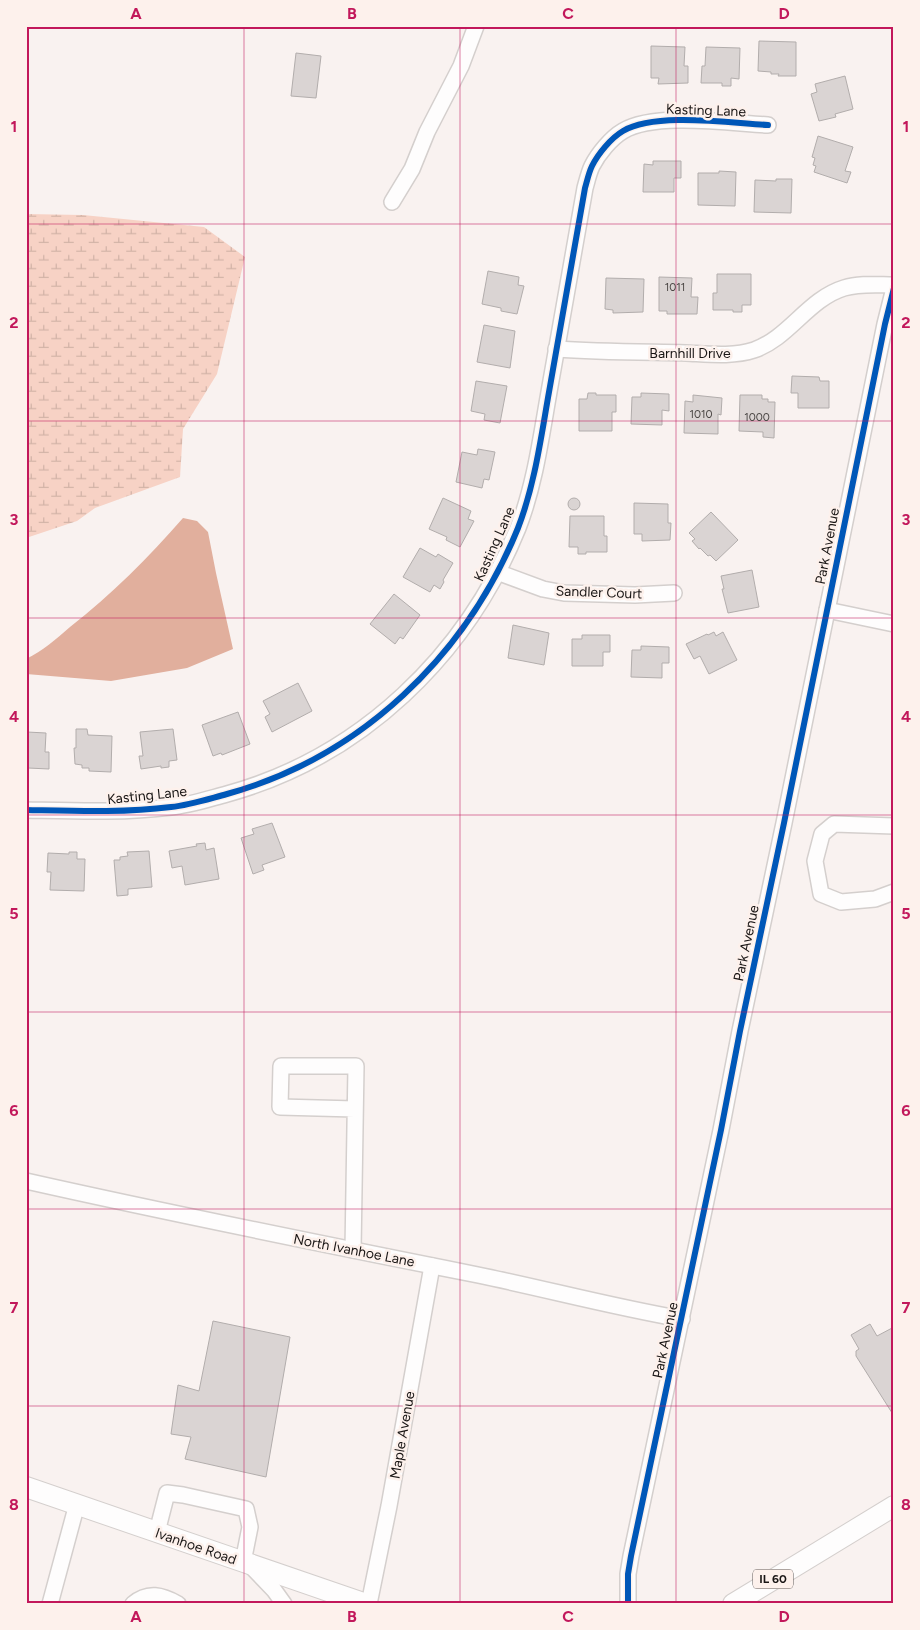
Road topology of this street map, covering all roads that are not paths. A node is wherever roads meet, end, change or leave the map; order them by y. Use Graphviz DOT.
graph roads {
  1 [pos="476,26"];
  2 [pos="768,125"];
  3 [pos="392,202"];
  4 [pos="894,287"];
  5 [pos="556,348"];
  6 [pos="497,572"];
  7 [pos="674,593"];
  8 [pos="827,610"];
  9 [pos="894,624"];
  10 [pos="26,810"];
  11 [pos="894,826"];
  12 [pos="894,892"];
  13 [pos="355,1109"];
  14 [pos="26,1181"];
  15 [pos="353,1250"];
  16 [pos="432,1266"];
  17 [pos="682,1319"];
  18 [pos="26,1487"];
  19 [pos="77,1504"];
  20 [pos="894,1506"];
  21 [pos="157,1532"];
  22 [pos="247,1563"];
  23 [pos="359,1603"];
  24 [pos="628,1603"];
  25 [pos="50,1604"];
  26 [pos="134,1604"];
  27 [pos="178,1604"];
  28 [pos="284,1604"];
  29 [pos="733,1604"];
  1 -- 3 [label="street"];
  2 -- 5 [label="street, Kasting Lane"];
  4 -- 5 [label="street, Barnhill Drive"];
  4 -- 8 [label="street, Park Avenue"];
  5 -- 6 [label="street, Kasting Lane"];
  6 -- 7 [label="street, Sandler Court"];
  6 -- 10 [label="street, Kasting Lane"];
  8 -- 9 [label="street"];
  8 -- 17 [label="street, Park Avenue"];
  11 -- 12 [label="street"];
  13 -- 13 [label="street"];
  13 -- 15 [label="street"];
  14 -- 15 [label="street, North Ivanhoe Lane"];
  15 -- 16 [label="street, North Ivanhoe Lane"];
  16 -- 17 [label="street, North Ivanhoe Lane"];
  16 -- 23 [label="street, Maple Avenue"];
  17 -- 24 [label="street, Park Avenue"];
  18 -- 19 [label="main road, Ivanhoe Road"];
  19 -- 21 [label="main road, Ivanhoe Road"];
  19 -- 25 [label="street"];
  20 -- 29 [label="main road, IL 60"];
  21 -- 22 [label="main road, Ivanhoe Road"];
  21 -- 22 [label="street"];
  22 -- 23 [label="main road, Ivanhoe Road"];
  22 -- 28 [label="street"];
  26 -- 27 [label="street"];
}
